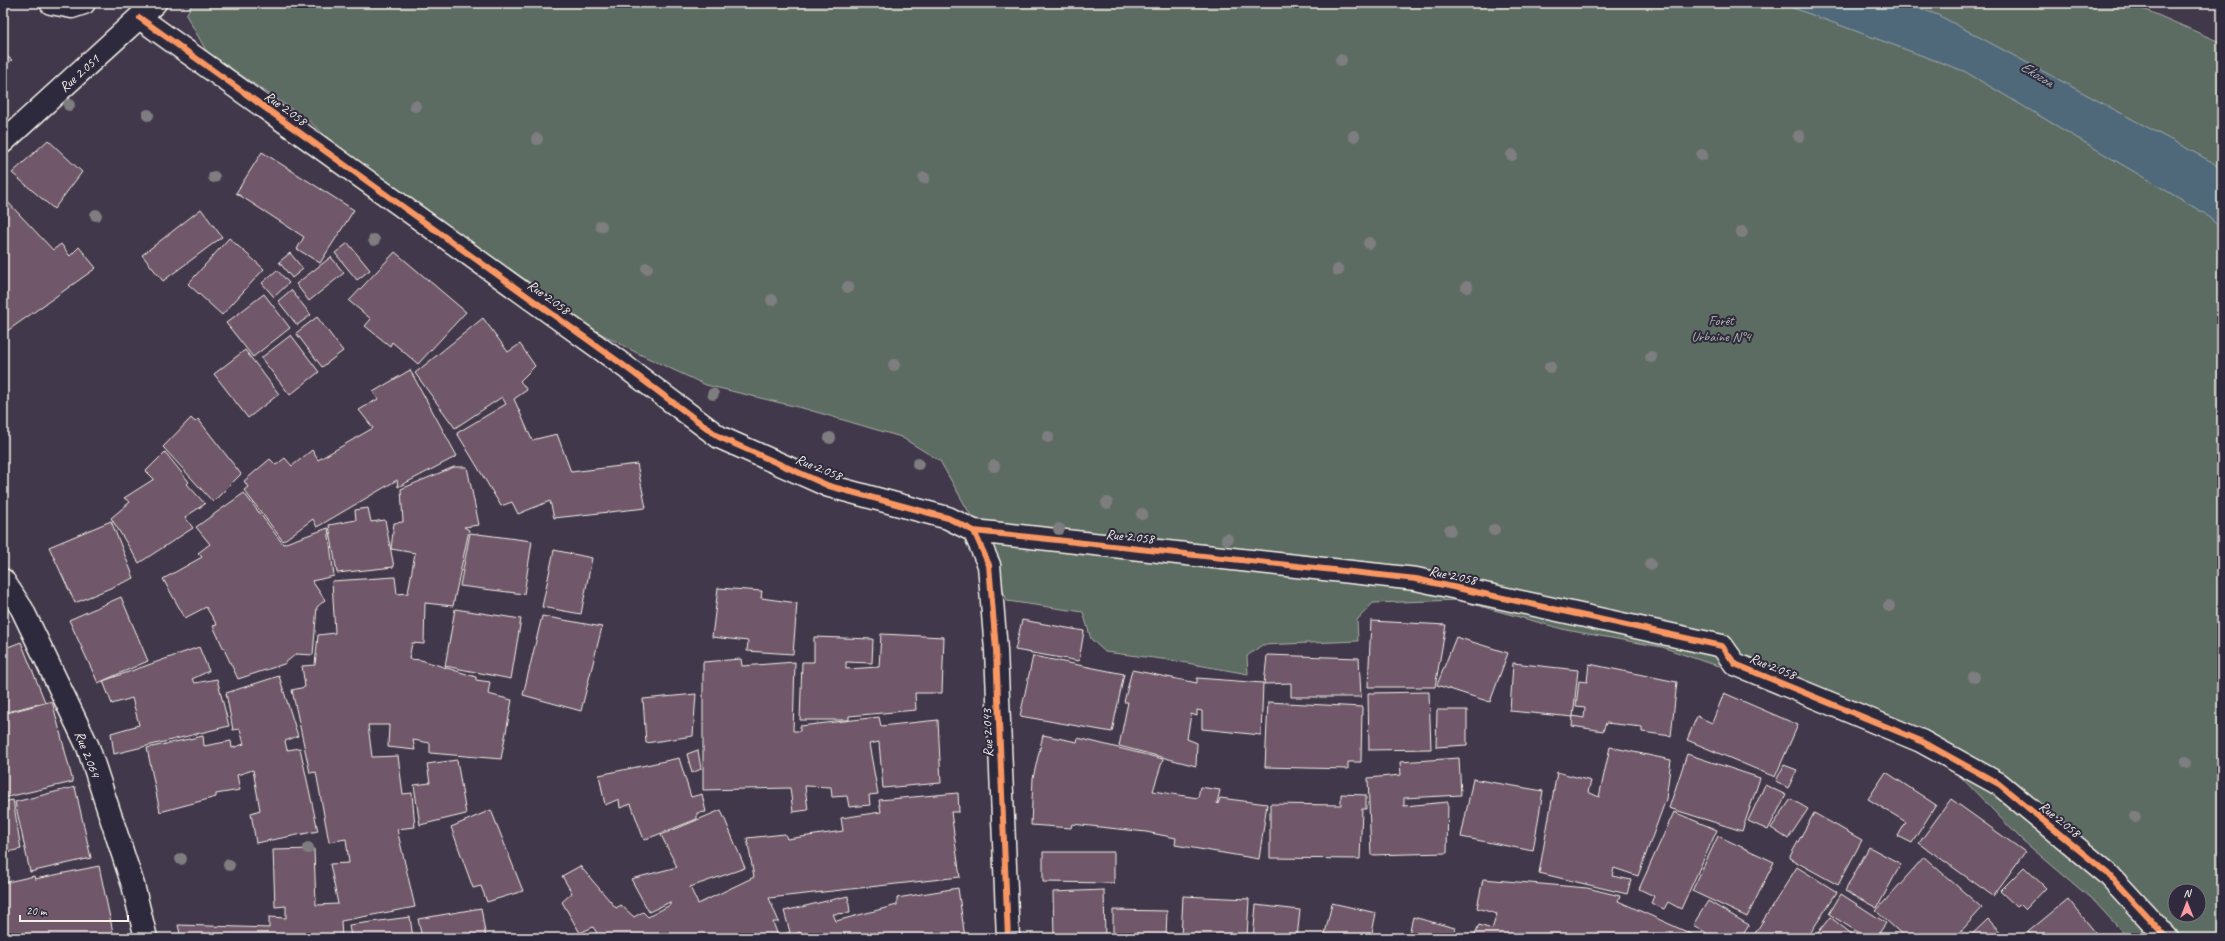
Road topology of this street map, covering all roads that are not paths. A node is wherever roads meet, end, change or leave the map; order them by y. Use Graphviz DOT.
graph roads {
  1 [pos="51,3"];
  2 [pos="84,3"];
  3 [pos="155,3"];
  4 [pos="140,18"];
  5 [pos="3,142"];
  6 [pos="974,531"];
  7 [pos="3,580"];
  8 [pos="146,938"];
  9 [pos="1008,938"];
  10 [pos="2167,938"];
  1 -- 2 [label="street"];
  3 -- 4 [label="street, Rue 2.051"];
  4 -- 5 [label="street, Rue 2.051"];
  4 -- 6 [label="street, Rue 2.058"];
  6 -- 9 [label="street, Rue 2.043"];
  6 -- 10 [label="street, Rue 2.058"];
  7 -- 8 [label="street, Rue 2.064"];
}
